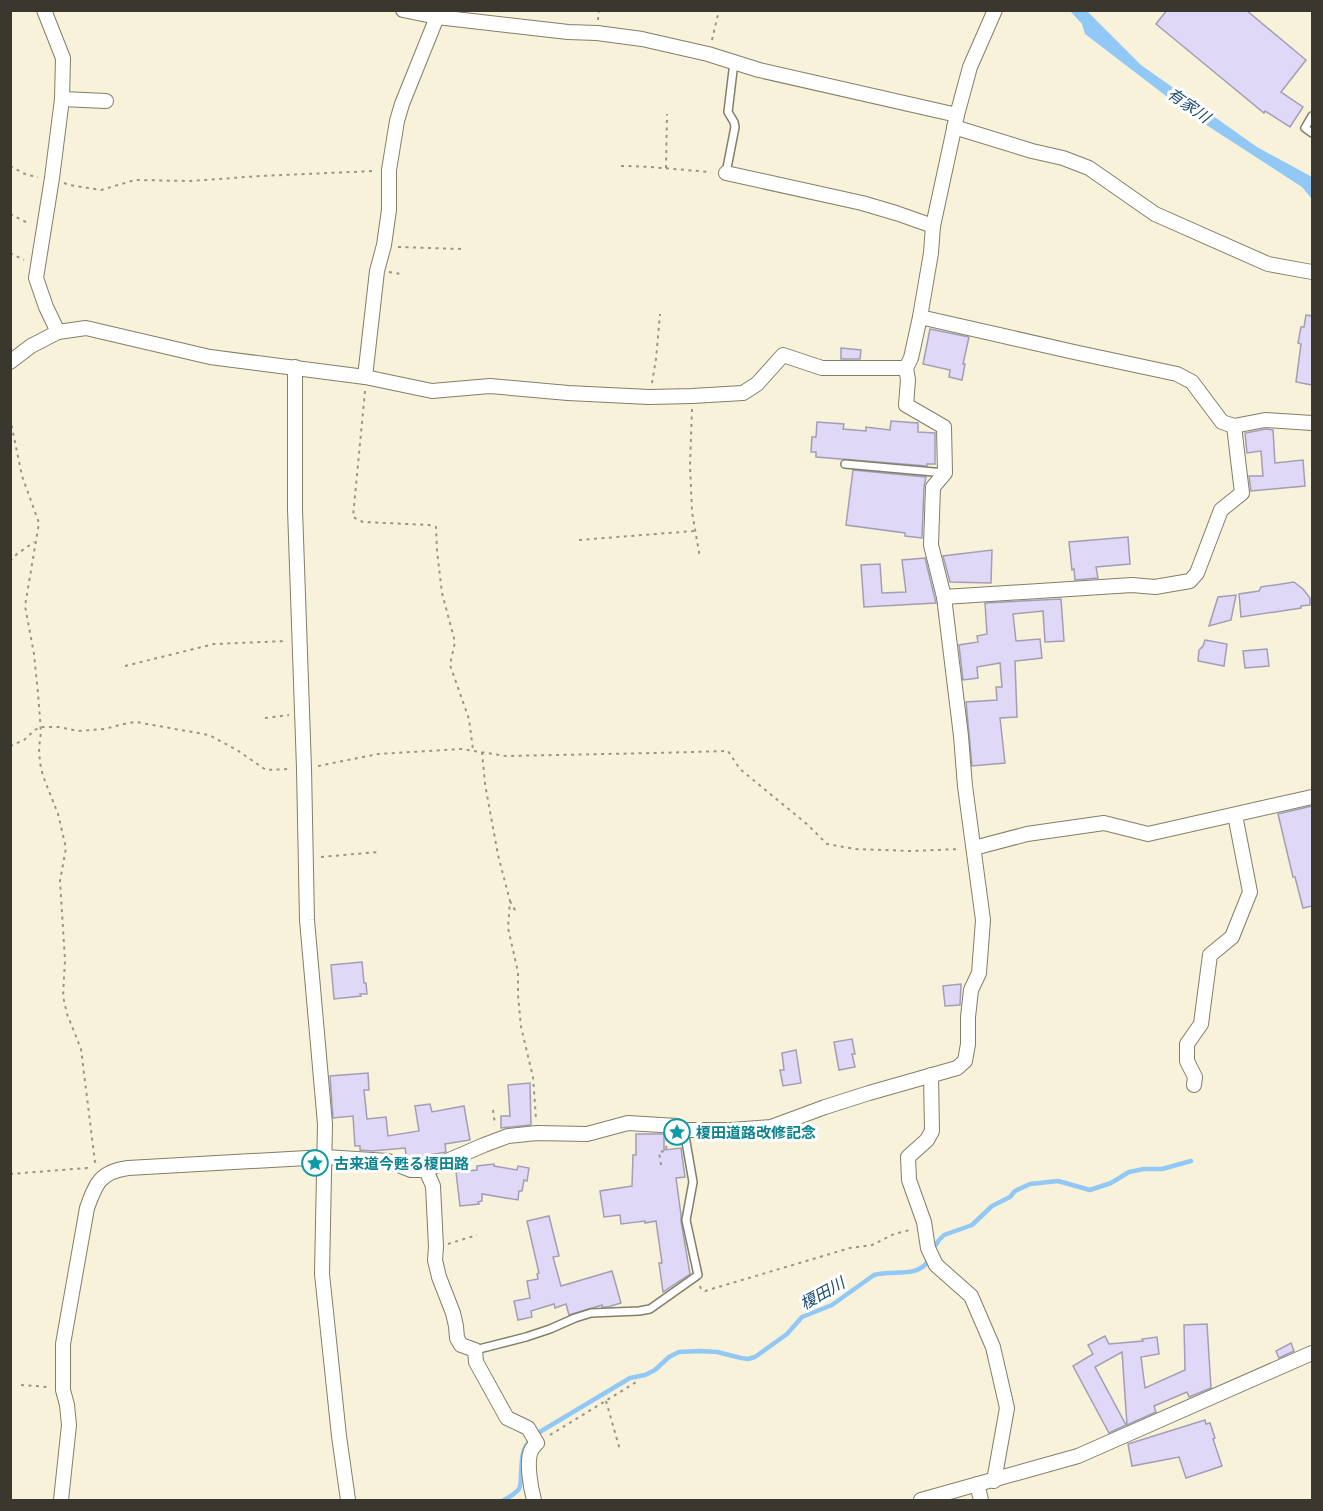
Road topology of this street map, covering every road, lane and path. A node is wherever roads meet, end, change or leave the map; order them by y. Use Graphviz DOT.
graph roads {
  1 [pos="44,10"];
  2 [pos="403,10"];
  3 [pos="719,10"];
  4 [pos="995,10"];
  5 [pos="438,17"];
  6 [pos="708,54"];
  7 [pos="734,62"];
  8 [pos="62,99"];
  9 [pos="106,101"];
  10 [pos="667,114"];
  11 [pos="1312,116"];
  12 [pos="956,121"];
  13 [pos="1312,133"];
  14 [pos="10,166"];
  15 [pos="621,166"];
  16 [pos="666,169"];
  17 [pos="389,170"];
  18 [pos="726,173"];
  19 [pos="52,178"];
  20 [pos="10,214"];
  21 [pos="933,226"];
  22 [pos="42,237"];
  23 [pos="384,245"];
  24 [pos="462,249"];
  25 [pos="1312,273"];
  26 [pos="660,314"];
  27 [pos="920,317"];
  28 [pos="58,332"];
  29 [pos="10,362"];
  30 [pos="295,368"];
  31 [pos="906,368"];
  32 [pos="365,377"];
  33 [pos="692,396"];
  34 [pos="649,397"];
  35 [pos="10,418"];
  36 [pos="1312,423"];
  37 [pos="1234,426"];
  38 [pos="844,464"];
  39 [pos="945,472"];
  40 [pos="694,531"];
  41 [pos="579,540"];
  42 [pos="35,542"];
  43 [pos="700,558"];
  44 [pos="10,561"];
  45 [pos="944,597"];
  46 [pos="300,640"];
  47 [pos="125,666"];
  48 [pos="302,714"];
  49 [pos="265,718"];
  50 [pos="40,727"];
  51 [pos="10,746"];
  52 [pos="473,750"];
  53 [pos="482,752"];
  54 [pos="304,768"];
  55 [pos="1312,797"];
  56 [pos="1235,815"];
  57 [pos="974,848"];
  58 [pos="378,852"];
  59 [pos="306,858"];
  60 [pos="510,901"];
  61 [pos="516,912"];
  62 [pos="931,1075"];
  63 [pos="1194,1085"];
  64 [pos="667,1125"];
  65 [pos="684,1130"];
  66 [pos="537,1133"];
  67 [pos="325,1157"];
  68 [pos="661,1165"];
  69 [pos="426,1170"];
  70 [pos="10,1174"];
  71 [pos="102,1177"];
  72 [pos="925,1226"];
  73 [pos="477,1235"];
  74 [pos="436,1247"];
  75 [pos="698,1275"];
  76 [pos="475,1350"];
  77 [pos="1312,1353"];
  78 [pos="638,1381"];
  79 [pos="21,1385"];
  80 [pos="63,1390"];
  81 [pos="606,1401"];
  82 [pos="535,1438"];
  83 [pos="620,1450"];
  84 [pos="994,1481"];
  85 [pos="977,1484"];
  86 [pos="61,1500"];
  87 [pos="348,1500"];
  88 [pos="534,1500"];
  89 [pos="921,1500"];
  90 [pos="981,1500"];
  1 -- 8 [label="street"];
  2 -- 5 [label="street"];
  3 -- 6 [label="path"];
  4 -- 12 [label="street"];
  5 -- 6 [label="street"];
  5 -- 17 [label="street"];
  6 -- 7 [label="street"];
  7 -- 12 [label="street"];
  7 -- 18 [label="lane"];
  8 -- 9 [label="street"];
  8 -- 19 [label="street"];
  10 -- 16 [label="path"];
  11 -- 13 [label="lane"];
  12 -- 21 [label="street"];
  12 -- 25 [label="street"];
  14 -- 19 [label="path"];
  15 -- 16 [label="path"];
  16 -- 18 [label="path"];
  17 -- 19 [label="path"];
  17 -- 23 [label="street"];
  18 -- 21 [label="street"];
  19 -- 22 [label="street"];
  20 -- 22 [label="path"];
  21 -- 27 [label="street"];
  22 -- 28 [label="street"];
  23 -- 24 [label="path"];
  23 -- 32 [label="street"];
  26 -- 34 [label="path"];
  27 -- 31 [label="street"];
  27 -- 37 [label="street"];
  28 -- 29 [label="street"];
  28 -- 30 [label="street"];
  30 -- 32 [label="street"];
  30 -- 46 [label="street"];
  31 -- 33 [label="street"];
  31 -- 39 [label="street"];
  32 -- 34 [label="street"];
  32 -- 52 [label="path"];
  33 -- 34 [label="street"];
  33 -- 40 [label="path"];
  35 -- 42 [label="path"];
  36 -- 37 [label="street"];
  37 -- 45 [label="street"];
  38 -- 39 [label="lane"];
  39 -- 45 [label="street"];
  40 -- 41 [label="path"];
  40 -- 43 [label="path"];
  42 -- 44 [label="path"];
  42 -- 50 [label="path"];
  45 -- 57 [label="street"];
  46 -- 47 [label="path"];
  46 -- 48 [label="street"];
  48 -- 49 [label="path"];
  48 -- 54 [label="street"];
  50 -- 51 [label="path"];
  50 -- 54 [label="path"];
  50 -- 71 [label="path"];
  52 -- 53 [label="path"];
  52 -- 54 [label="path"];
  53 -- 57 [label="path"];
  53 -- 60 [label="path"];
  54 -- 59 [label="street"];
  55 -- 56 [label="street"];
  56 -- 57 [label="street"];
  56 -- 63 [label="street"];
  57 -- 62 [label="street"];
  58 -- 59 [label="path"];
  59 -- 67 [label="street"];
  60 -- 61 [label="path"];
  60 -- 66 [label="path"];
  62 -- 65 [label="street"];
  62 -- 72 [label="street"];
  64 -- 65 [label="street"];
  64 -- 66 [label="street"];
  64 -- 68 [label="path"];
  65 -- 75 [label="lane"];
  66 -- 69 [label="street"];
  67 -- 69 [label="street"];
  67 -- 71 [label="street"];
  67 -- 87 [label="street"];
  69 -- 74 [label="street"];
  70 -- 71 [label="path"];
  71 -- 80 [label="street"];
  72 -- 75 [label="path"];
  72 -- 84 [label="street"];
  73 -- 74 [label="path"];
  74 -- 76 [label="street"];
  75 -- 76 [label="lane"];
  76 -- 82 [label="street"];
  77 -- 84 [label="street"];
  78 -- 81 [label="path"];
  79 -- 80 [label="path"];
  80 -- 86 [label="street"];
  81 -- 82 [label="path"];
  81 -- 83 [label="path"];
  82 -- 88 [label="street"];
  84 -- 85 [label="street"];
  85 -- 89 [label="street"];
  85 -- 90 [label="street"];
}
